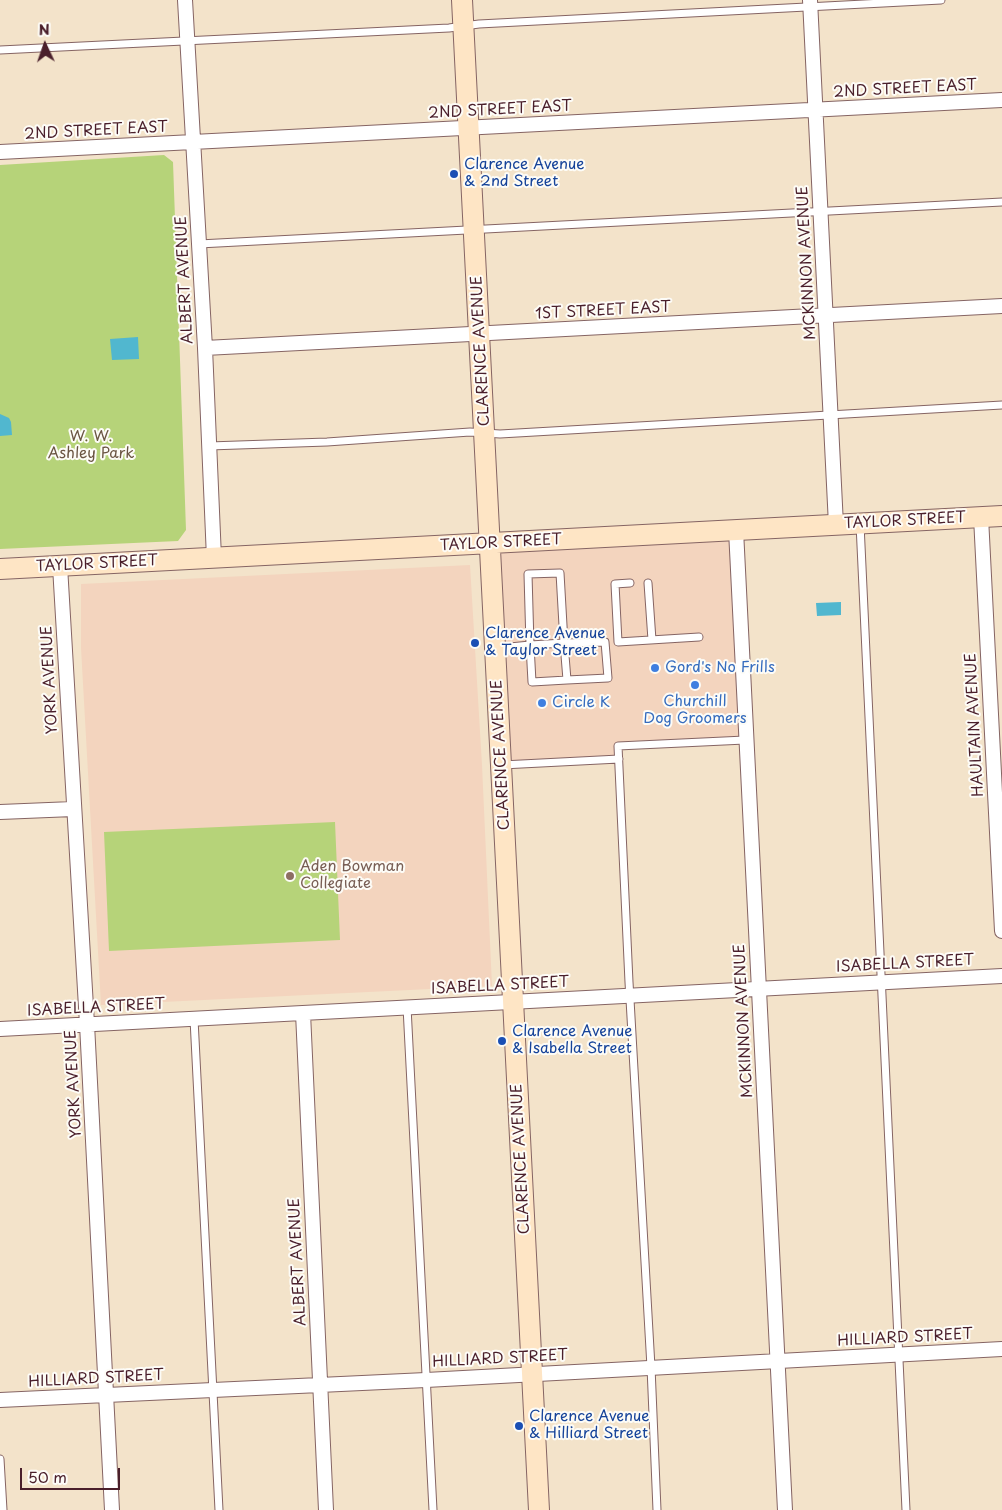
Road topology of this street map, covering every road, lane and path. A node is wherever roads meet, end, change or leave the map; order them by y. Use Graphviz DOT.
graph roads {
  1 [pos="185,0"];
  2 [pos="462,0"];
  3 [pos="941,0"];
  4 [pos="810,3"];
  5 [pos="464,26"];
  6 [pos="187,41"];
  7 [pos="0,50"];
  8 [pos="1002,100"];
  9 [pos="814,110"];
  10 [pos="469,128"];
  11 [pos="193,142"];
  12 [pos="0,152"];
  13 [pos="1002,202"];
  14 [pos="821,212"];
  15 [pos="474,230"];
  16 [pos="200,244"];
  17 [pos="1002,306"];
  18 [pos="826,316"];
  19 [pos="480,334"];
  20 [pos="205,348"];
  21 [pos="1002,405"];
  22 [pos="831,415"];
  23 [pos="485,433"];
  24 [pos="209,446"];
  25 [pos="1002,516"];
  26 [pos="982,517"];
  27 [pos="860,524"];
  28 [pos="836,525"];
  29 [pos="736,530"];
  30 [pos="491,544"];
  31 [pos="214,558"];
  32 [pos="60,566"];
  33 [pos="0,569"];
  34 [pos="630,583"];
  35 [pos="648,583"];
  36 [pos="699,637"];
  37 [pos="652,640"];
  38 [pos="605,642"];
  39 [pos="618,642"];
  40 [pos="564,643"];
  41 [pos="530,645"];
  42 [pos="496,648"];
  43 [pos="567,680"];
  44 [pos="745,740"];
  45 [pos="619,759"];
  46 [pos="501,765"];
  47 [pos="73,809"];
  48 [pos="0,812"];
  49 [pos="1002,930"];
  50 [pos="1002,976"];
  51 [pos="880,981"];
  52 [pos="758,988"];
  53 [pos="630,996"];
  54 [pos="513,1002"];
  55 [pos="407,1008"];
  56 [pos="303,1013"];
  57 [pos="194,1019"];
  58 [pos="87,1024"];
  59 [pos="0,1029"];
  60 [pos="1002,1349"];
  61 [pos="898,1354"];
  62 [pos="778,1361"];
  63 [pos="651,1367"];
  64 [pos="532,1373"];
  65 [pos="426,1380"];
  66 [pos="319,1384"];
  67 [pos="213,1390"];
  68 [pos="106,1394"];
  69 [pos="0,1400"];
  70 [pos="0,1460"];
  71 [pos="3,1510"];
  72 [pos="112,1510"];
  73 [pos="219,1510"];
  74 [pos="326,1510"];
  75 [pos="433,1510"];
  76 [pos="539,1510"];
  77 [pos="657,1510"];
  78 [pos="785,1510"];
  79 [pos="906,1510"];
  1 -- 6 [label="street, ALBERT AVENUE"];
  2 -- 5 [label="main road, CLARENCE AVENUE"];
  3 -- 4 [label="lane"];
  4 -- 5 [label="lane"];
  4 -- 9 [label="street, MCKINNON AVENUE"];
  5 -- 6 [label="lane"];
  5 -- 10 [label="main road, CLARENCE AVENUE"];
  6 -- 7 [label="lane"];
  6 -- 11 [label="street, ALBERT AVENUE"];
  8 -- 9 [label="street, 2ND STREET EAST"];
  9 -- 10 [label="street, 2ND STREET EAST"];
  9 -- 14 [label="street, MCKINNON AVENUE"];
  10 -- 11 [label="street, 2ND STREET EAST"];
  10 -- 15 [label="main road, CLARENCE AVENUE"];
  11 -- 12 [label="street, 2ND STREET EAST"];
  11 -- 16 [label="street, ALBERT AVENUE"];
  13 -- 14 [label="lane"];
  14 -- 15 [label="lane"];
  14 -- 18 [label="street, MCKINNON AVENUE"];
  15 -- 16 [label="lane"];
  15 -- 19 [label="main road, CLARENCE AVENUE"];
  16 -- 20 [label="street, ALBERT AVENUE"];
  17 -- 18 [label="street, 1ST STREET EAST"];
  18 -- 19 [label="street, 1ST STREET EAST"];
  18 -- 22 [label="street, MCKINNON AVENUE"];
  19 -- 20 [label="street, 1ST STREET EAST"];
  19 -- 23 [label="main road, CLARENCE AVENUE"];
  20 -- 24 [label="street, ALBERT AVENUE"];
  21 -- 22 [label="lane"];
  22 -- 23 [label="lane"];
  22 -- 28 [label="street, MCKINNON AVENUE"];
  23 -- 24 [label="lane"];
  23 -- 30 [label="main road, CLARENCE AVENUE"];
  24 -- 31 [label="street, ALBERT AVENUE"];
  25 -- 26 [label="main road, TAYLOR STREET"];
  26 -- 27 [label="main road, TAYLOR STREET"];
  26 -- 49 [label="street, HAULTAIN AVENUE"];
  27 -- 28 [label="main road, TAYLOR STREET"];
  27 -- 51 [label="lane"];
  28 -- 29 [label="main road, TAYLOR STREET"];
  29 -- 30 [label="main road, TAYLOR STREET"];
  29 -- 44 [label="street, MCKINNON AVENUE"];
  30 -- 31 [label="main road, TAYLOR STREET"];
  30 -- 42 [label="main road, CLARENCE AVENUE"];
  31 -- 32 [label="main road, TAYLOR STREET"];
  32 -- 33 [label="main road, TAYLOR STREET"];
  32 -- 47 [label="street, YORK AVENUE"];
  34 -- 39 [label="lane"];
  35 -- 37 [label="lane"];
  36 -- 37 [label="lane"];
  37 -- 39 [label="lane"];
  38 -- 39 [label="lane"];
  38 -- 40 [label="lane"];
  38 -- 43 [label="lane"];
  40 -- 41 [label="lane"];
  40 -- 41 [label="lane"];
  40 -- 43 [label="lane"];
  41 -- 42 [label="lane"];
  41 -- 43 [label="lane"];
  42 -- 46 [label="main road, CLARENCE AVENUE"];
  44 -- 45 [label="lane"];
  44 -- 52 [label="street, MCKINNON AVENUE"];
  45 -- 46 [label="lane"];
  45 -- 53 [label="lane"];
  46 -- 54 [label="main road, CLARENCE AVENUE"];
  47 -- 48 [label="street"];
  47 -- 58 [label="street, YORK AVENUE"];
  50 -- 51 [label="street, ISABELLA STREET"];
  51 -- 52 [label="street, ISABELLA STREET"];
  51 -- 61 [label="lane"];
  52 -- 53 [label="street, ISABELLA STREET"];
  52 -- 62 [label="street, MCKINNON AVENUE"];
  53 -- 54 [label="street, ISABELLA STREET"];
  53 -- 63 [label="lane"];
  54 -- 55 [label="street, ISABELLA STREET"];
  54 -- 64 [label="main road, CLARENCE AVENUE"];
  55 -- 56 [label="street, ISABELLA STREET"];
  55 -- 65 [label="lane"];
  56 -- 57 [label="street, ISABELLA STREET"];
  56 -- 66 [label="street, ALBERT AVENUE"];
  57 -- 58 [label="street, ISABELLA STREET"];
  57 -- 67 [label="lane"];
  58 -- 59 [label="street, ISABELLA STREET"];
  58 -- 68 [label="street, YORK AVENUE"];
  60 -- 61 [label="street, HILLIARD STREET"];
  61 -- 62 [label="street, HILLIARD STREET"];
  61 -- 79 [label="lane"];
  62 -- 63 [label="street, HILLIARD STREET"];
  62 -- 78 [label="street, MCKINNON AVENUE"];
  63 -- 64 [label="street, HILLIARD STREET"];
  63 -- 77 [label="lane"];
  64 -- 65 [label="street, HILLIARD STREET"];
  64 -- 76 [label="main road, CLARENCE AVENUE"];
  65 -- 66 [label="street, HILLIARD STREET"];
  65 -- 75 [label="lane"];
  66 -- 67 [label="street, HILLIARD STREET"];
  66 -- 74 [label="street, ALBERT AVENUE"];
  67 -- 68 [label="street, HILLIARD STREET"];
  67 -- 73 [label="lane"];
  68 -- 69 [label="street, HILLIARD STREET"];
  68 -- 72 [label="street, YORK AVENUE"];
  70 -- 71 [label="lane"];
}
